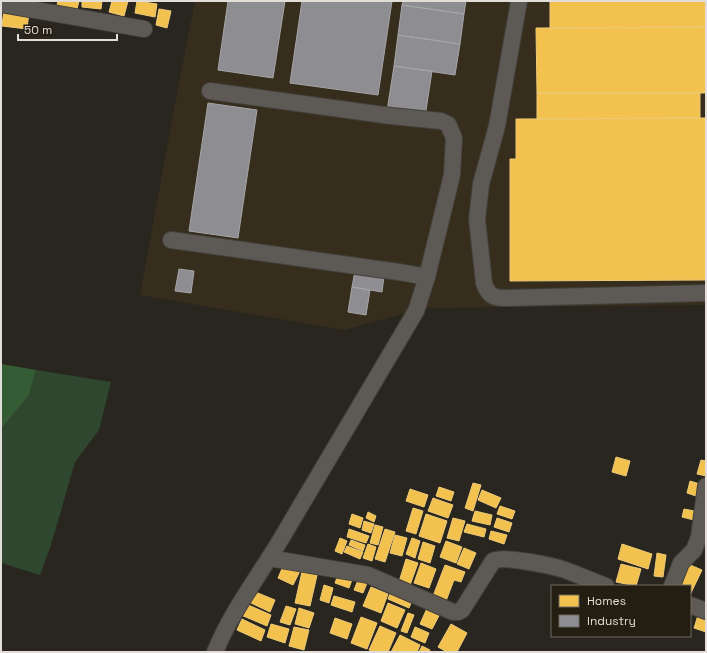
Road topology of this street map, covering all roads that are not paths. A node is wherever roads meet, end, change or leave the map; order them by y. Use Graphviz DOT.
graph roads {
  1 [pos="519,1"];
  2 [pos="1,4"];
  3 [pos="144,29"];
  4 [pos="210,91"];
  5 [pos="171,240"];
  6 [pos="427,277"];
  7 [pos="706,293"];
  8 [pos="706,486"];
  9 [pos="269,558"];
  10 [pos="604,585"];
  11 [pos="672,585"];
  12 [pos="691,605"];
  13 [pos="706,611"];
  14 [pos="215,652"];
  1 -- 7 [label="street"];
  2 -- 3 [label="street"];
  4 -- 6 [label="street"];
  5 -- 6 [label="street"];
  6 -- 9 [label="street"];
  8 -- 11 [label="street"];
  9 -- 10 [label="street"];
  9 -- 14 [label="street"];
  12 -- 13 [label="street"];
}
